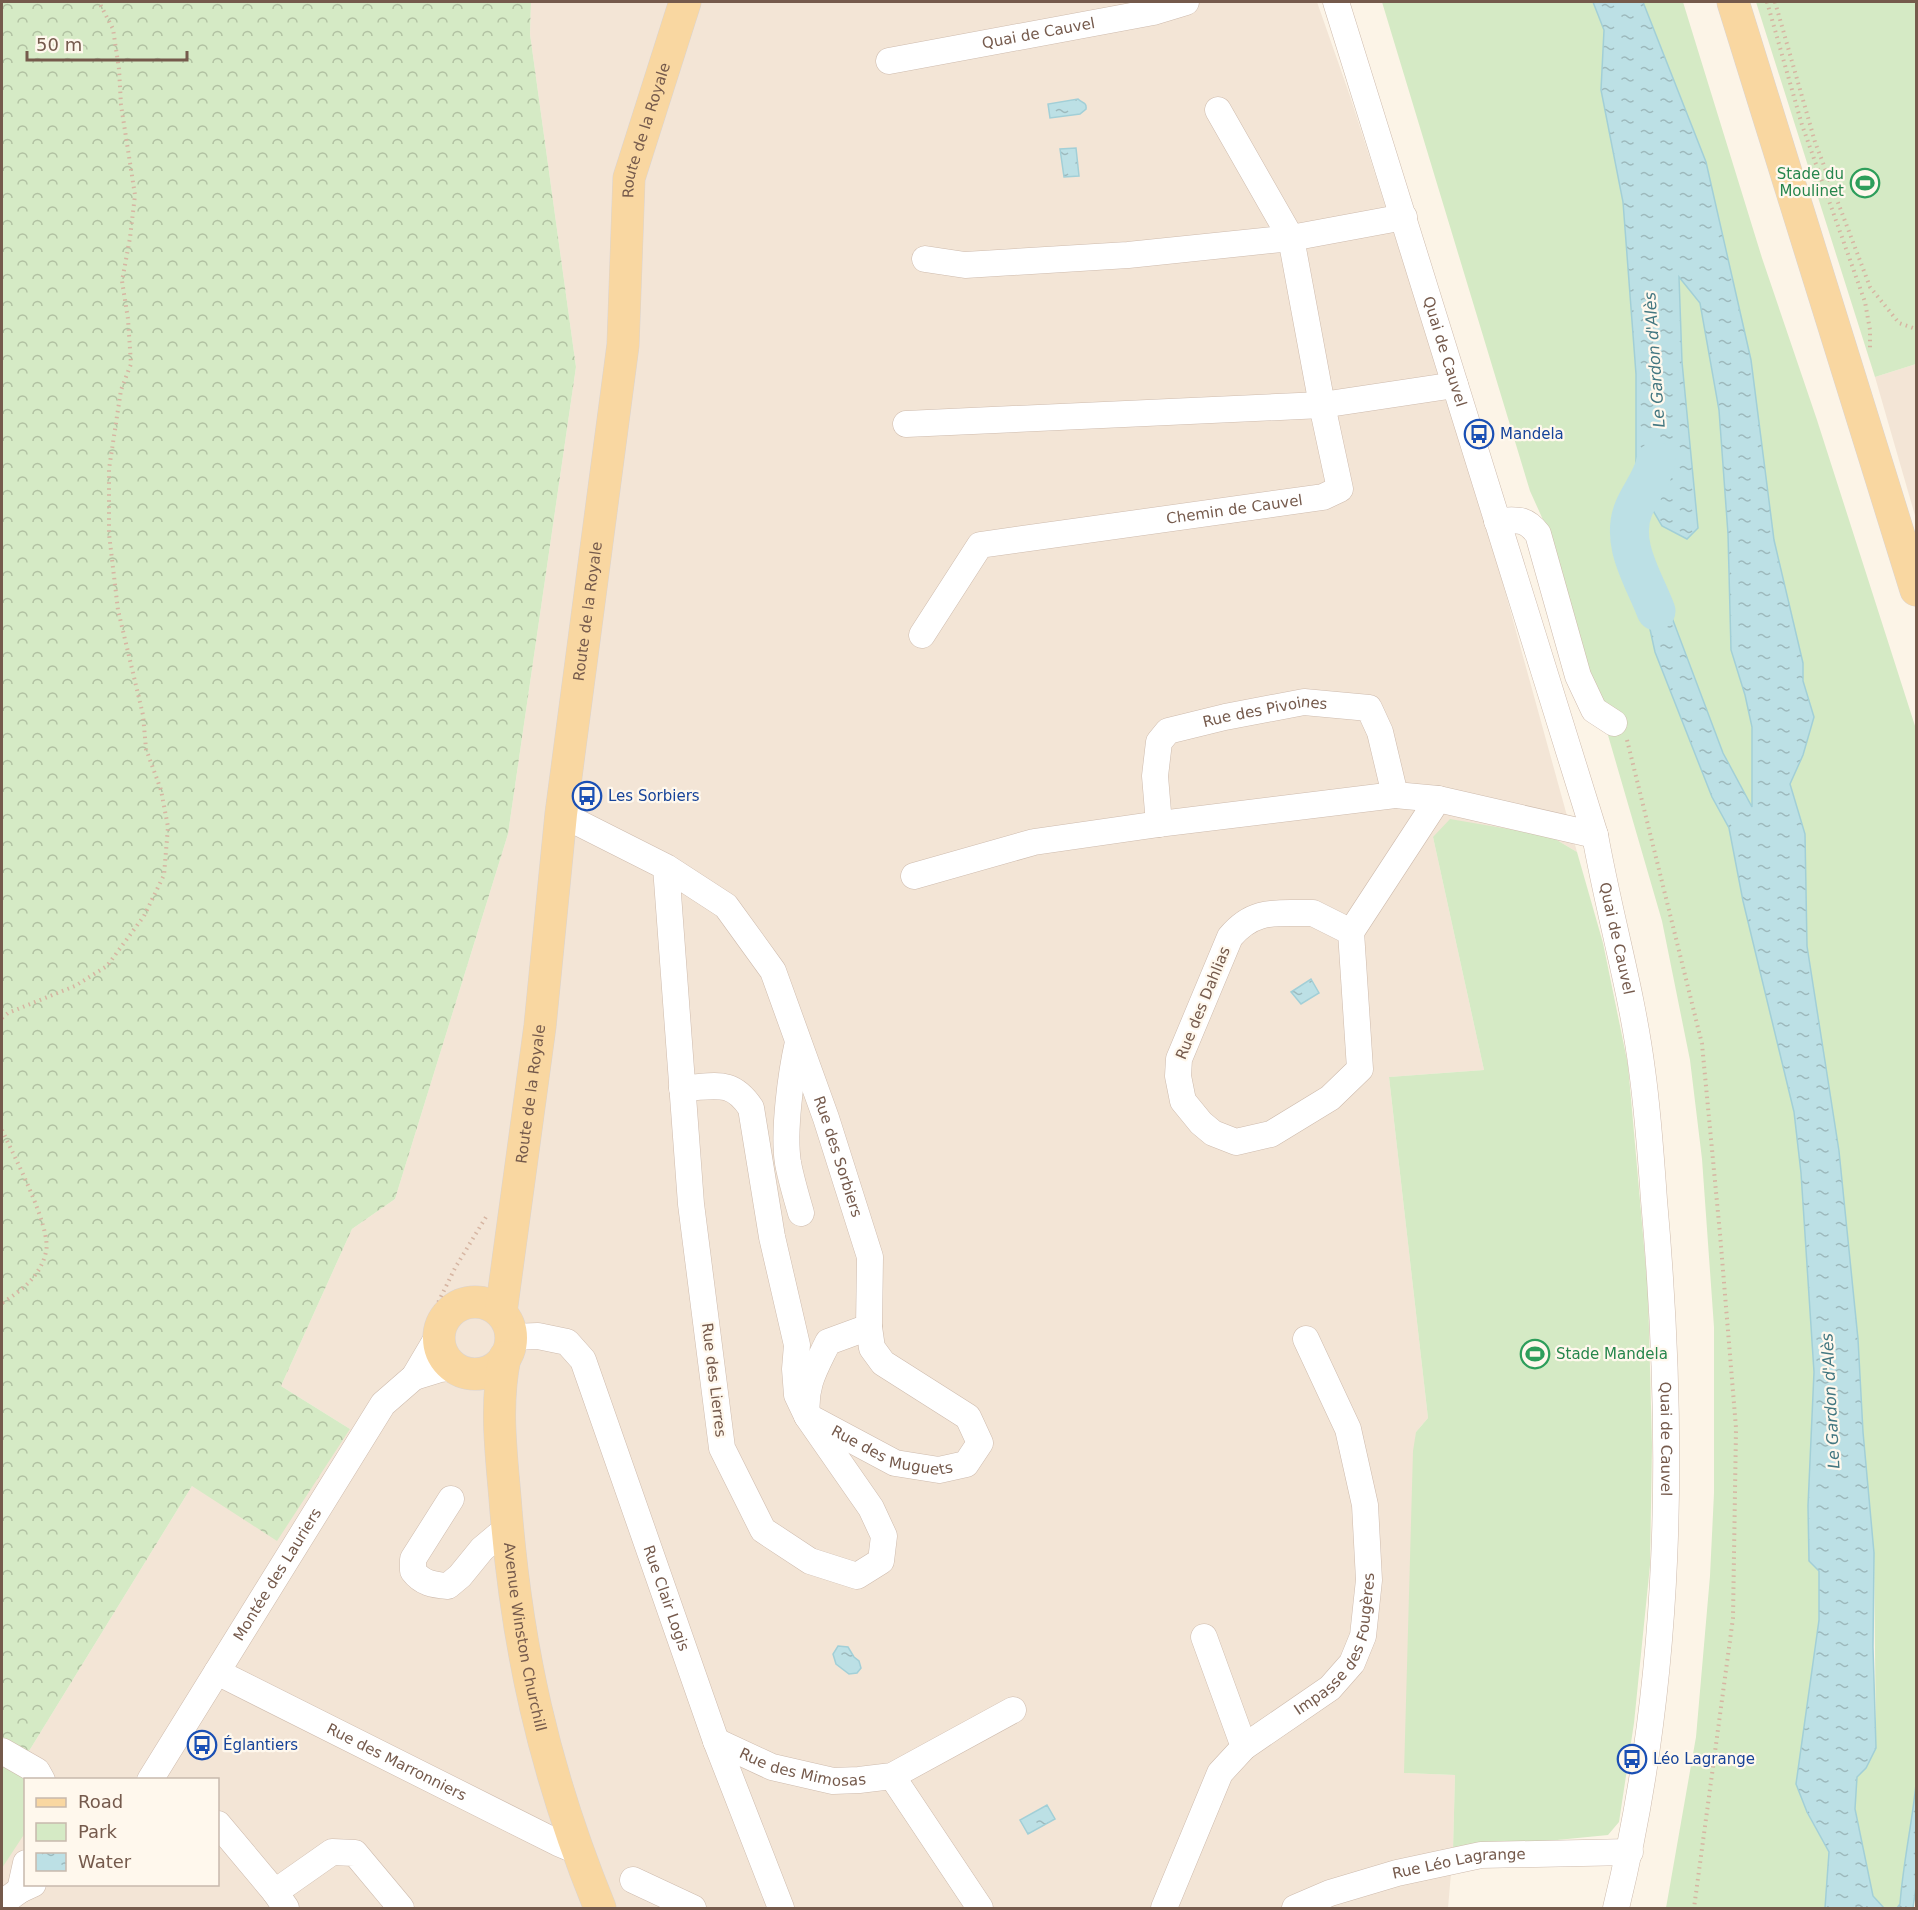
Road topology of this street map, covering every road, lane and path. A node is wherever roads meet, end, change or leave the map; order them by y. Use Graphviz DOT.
graph roads {
  1 [pos="99,2"];
  2 [pos="686,2"];
  3 [pos="1186,2"];
  4 [pos="1336,2"];
  5 [pos="1733,2"];
  6 [pos="1775,2"];
  7 [pos="889,61"];
  8 [pos="1218,110"];
  9 [pos="1404,217"];
  10 [pos="1291,238"];
  11 [pos="925,259"];
  12 [pos="1917,329"];
  13 [pos="1455,384"];
  14 [pos="1322,405"];
  15 [pos="906,424"];
  16 [pos="1497,521"];
  17 [pos="1917,590"];
  18 [pos="922,635"];
  19 [pos="1614,723"];
  20 [pos="1395,795"];
  21 [pos="1438,799"];
  22 [pos="561,814"];
  23 [pos="1158,824"];
  24 [pos="1595,835"];
  25 [pos="666,867"];
  26 [pos="914,876"];
  27 [pos="1351,932"];
  28 [pos="2,1018"];
  29 [pos="798,1042"];
  30 [pos="682,1088"];
  31 [pos="2,1130"];
  32 [pos="801,1213"];
  33 [pos="502,1218"];
  34 [pos="468,1302"];
  35 [pos="2,1303"];
  36 [pos="435,1326"];
  37 [pos="869,1327"];
  38 [pos="506,1336"];
  39 [pos="1306,1339"];
  40 [pos="464,1370"];
  41 [pos="414,1377"];
  42 [pos="498,1409"];
  43 [pos="807,1416"];
  44 [pos="452,1499"];
  45 [pos="507,1528"];
  46 [pos="1204,1637"];
  47 [pos="217,1672"];
  48 [pos="1013,1710"];
  49 [pos="716,1741"];
  50 [pos="1244,1747"];
  51 [pos="2,1751"];
  52 [pos="160,1775"];
  53 [pos="892,1776"];
  54 [pos="41,1778"];
  55 [pos="219,1825"];
  56 [pos="577,1851"];
  57 [pos="1630,1852"];
  58 [pos="24,1870"];
  59 [pos="633,1880"];
  60 [pos="18,1893"];
  61 [pos="280,1900"];
  62 [pos="401,1908"];
  63 [pos="600,1908"];
  64 [pos="693,1908"];
  65 [pos="781,1908"];
  66 [pos="980,1908"];
  67 [pos="1164,1908"];
  68 [pos="1295,1908"];
  69 [pos="1617,1908"];
  70 [pos="1694,1908"];
  1 -- 28 [label="path"];
  2 -- 22 [label="main road, Route de la Royale"];
  3 -- 7 [label="street, Quai de Cauvel"];
  4 -- 9 [label="street, Quai de Cauvel"];
  5 -- 17 [label="main road"];
  6 -- 12 [label="path"];
  8 -- 10 [label="street, Chemin de Cauvel"];
  9 -- 10 [label="street"];
  9 -- 13 [label="street, Quai de Cauvel"];
  10 -- 11 [label="street"];
  10 -- 14 [label="street, Chemin de Cauvel"];
  13 -- 14 [label="street"];
  13 -- 16 [label="street, Quai de Cauvel"];
  14 -- 15 [label="street"];
  14 -- 18 [label="street, Chemin de Cauvel"];
  16 -- 19 [label="street"];
  16 -- 24 [label="street, Quai de Cauvel"];
  19 -- 70 [label="path"];
  20 -- 21 [label="street"];
  20 -- 23 [label="street"];
  20 -- 23 [label="street, Rue des Pivoines"];
  21 -- 24 [label="street"];
  21 -- 27 [label="street"];
  22 -- 25 [label="street, Rue des Sorbiers"];
  22 -- 33 [label="main road, Route de la Royale"];
  23 -- 26 [label="street"];
  24 -- 57 [label="street, Quai de Cauvel"];
  25 -- 29 [label="street, Rue des Sorbiers"];
  25 -- 30 [label="street, Rue des Lierres"];
  27 -- 27 [label="street, Rue des Dahlias"];
  29 -- 32 [label="street"];
  29 -- 37 [label="street, Rue des Sorbiers"];
  30 -- 43 [label="street"];
  30 -- 43 [label="street, Rue des Lierres"];
  31 -- 35 [label="path"];
  33 -- 34 [label="main road, Route de la Royale"];
  33 -- 36 [label="path"];
  33 -- 38 [label="main road, Route de la Royale"];
  34 -- 36 [label="main road"];
  34 -- 38 [label="main road"];
  36 -- 40 [label="main road"];
  36 -- 41 [label="street, Montée des Lauriers"];
  37 -- 43 [label="street"];
  37 -- 43 [label="street, Rue des Muguets"];
  38 -- 40 [label="main road"];
  38 -- 42 [label="main road, Avenue Winston Churchill"];
  38 -- 49 [label="street, Rue Clair Logis"];
  39 -- 50 [label="street, Impasse des Fougères"];
  40 -- 41 [label="street, Montée des Lauriers"];
  40 -- 42 [label="main road"];
  41 -- 47 [label="street, Montée des Lauriers"];
  42 -- 45 [label="main road, Avenue Winston Churchill"];
  44 -- 45 [label="street"];
  45 -- 56 [label="main road, Avenue Winston Churchill"];
  46 -- 50 [label="street"];
  47 -- 52 [label="street, Montée des Lauriers"];
  47 -- 56 [label="street, Rue des Marronniers"];
  48 -- 53 [label="street, Rue des Mimosas"];
  49 -- 53 [label="street, Rue des Mimosas"];
  49 -- 65 [label="street, Rue Clair Logis"];
  50 -- 67 [label="street, Impasse des Fougères"];
  51 -- 54 [label="street"];
  53 -- 66 [label="street"];
  55 -- 61 [label="street"];
  56 -- 63 [label="main road, Avenue Winston Churchill"];
  57 -- 68 [label="street, Rue Léo Lagrange"];
  57 -- 69 [label="street, Quai de Cauvel"];
  58 -- 60 [label="street"];
  59 -- 64 [label="street"];
  61 -- 62 [label="street"];
}
